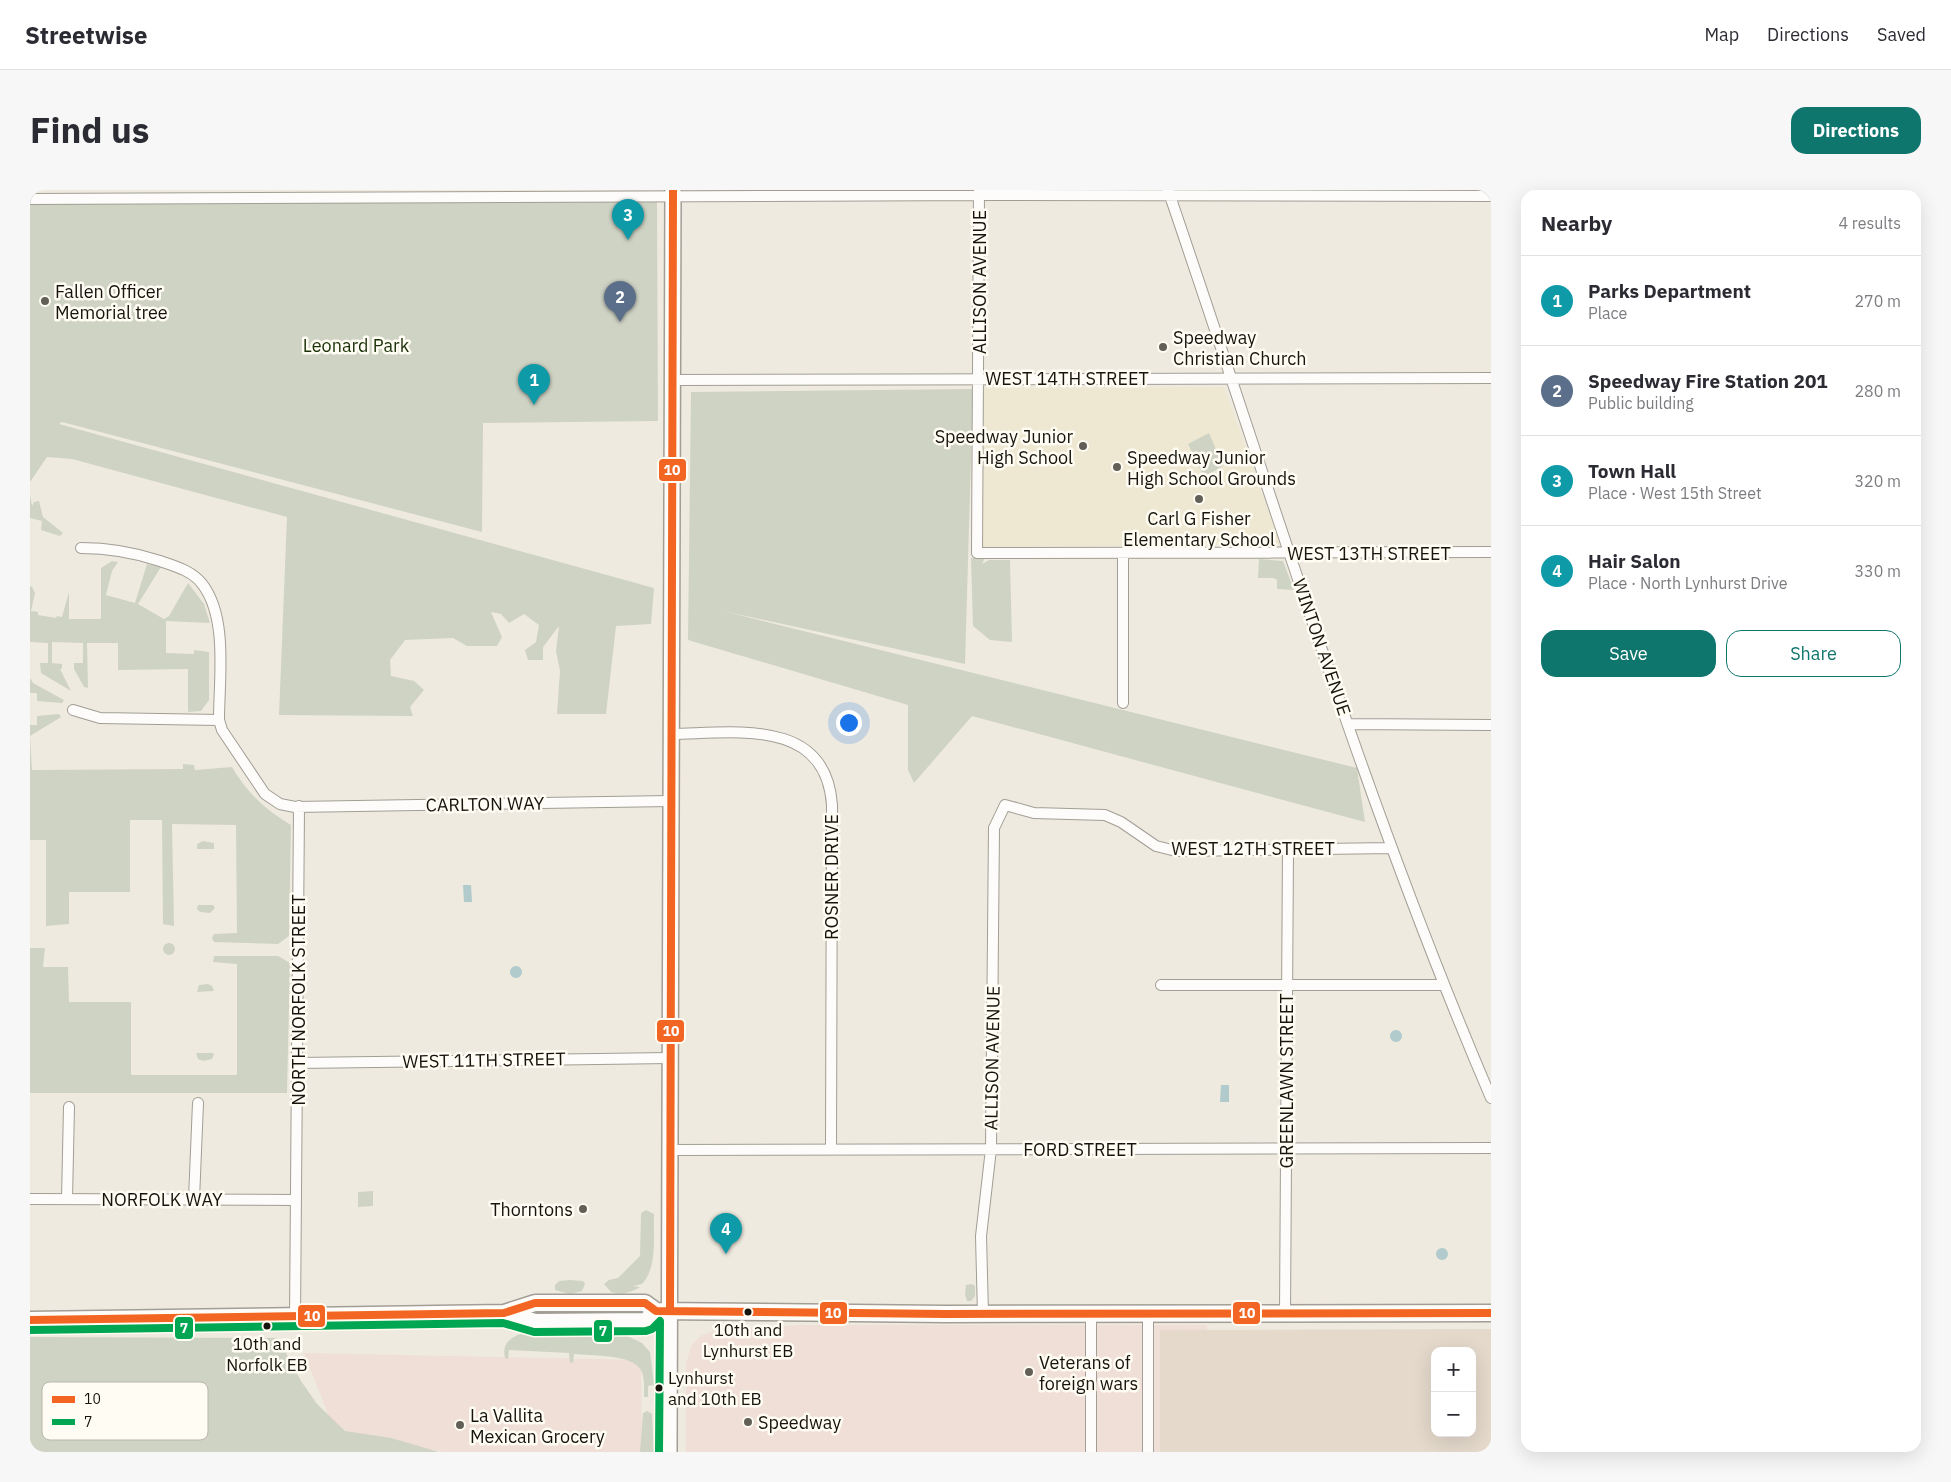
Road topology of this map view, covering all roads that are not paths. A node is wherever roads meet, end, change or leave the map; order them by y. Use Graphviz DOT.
graph roads {
  1 [pos="979,192"];
  2 [pos="1169,192"];
  3 [pos="418,193"];
  4 [pos="673,194"];
  5 [pos="1491,196"];
  6 [pos="30,199"];
  7 [pos="978,378"];
  8 [pos="1230,378"];
  9 [pos="1491,378"];
  10 [pos="672,380"];
  11 [pos="81,548"];
  12 [pos="1123,552"];
  13 [pos="1491,552"];
  14 [pos="1290,553"];
  15 [pos="977,554"];
  16 [pos="1123,703"];
  17 [pos="73,710"];
  18 [pos="219,720"];
  19 [pos="1348,724"];
  20 [pos="1491,725"];
  21 [pos="672,734"];
  22 [pos="672,801"];
  23 [pos="1005,805"];
  24 [pos="299,806"];
  25 [pos="1391,848"];
  26 [pos="1288,850"];
  27 [pos="1161,985"];
  28 [pos="1443,985"];
  29 [pos="1286,986"];
  30 [pos="670,1058"];
  31 [pos="298,1063"];
  32 [pos="1491,1098"];
  33 [pos="198,1103"];
  34 [pos="70,1107"];
  35 [pos="1286,1148"];
  36 [pos="1491,1148"];
  37 [pos="831,1149"];
  38 [pos="991,1149"];
  39 [pos="670,1150"];
  40 [pos="30,1199"];
  41 [pos="67,1199"];
  42 [pos="194,1199"];
  43 [pos="295,1200"];
  44 [pos="663,1311"];
  45 [pos="1091,1313"];
  46 [pos="1148,1313"];
  47 [pos="1285,1313"];
  48 [pos="1491,1313"];
  49 [pos="983,1314"];
  50 [pos="295,1318"];
  51 [pos="30,1320"];
  52 [pos="669,1452"];
  53 [pos="1091,1452"];
  54 [pos="1148,1452"];
  1 -- 2 [label="street"];
  1 -- 4 [label="street"];
  1 -- 7 [label="street, ALLISON AVENUE"];
  2 -- 5 [label="street"];
  2 -- 8 [label="street, WINTON AVENUE"];
  3 -- 4 [label="street"];
  3 -- 6 [label="street"];
  4 -- 10 [label="main road"];
  7 -- 8 [label="street, WEST 14TH STREET"];
  7 -- 10 [label="street, WEST 14TH STREET"];
  7 -- 15 [label="street, ALLISON AVENUE"];
  8 -- 9 [label="street, WEST 14TH STREET"];
  8 -- 14 [label="street, WINTON AVENUE"];
  10 -- 21 [label="main road"];
  11 -- 18 [label="street"];
  12 -- 14 [label="street, WEST 13TH STREET"];
  12 -- 15 [label="street, WEST 13TH STREET"];
  12 -- 16 [label="street"];
  13 -- 14 [label="street, WEST 13TH STREET"];
  14 -- 19 [label="street, WINTON AVENUE"];
  17 -- 18 [label="street"];
  18 -- 24 [label="street"];
  19 -- 20 [label="street"];
  19 -- 25 [label="street, WINTON AVENUE"];
  21 -- 22 [label="main road"];
  21 -- 37 [label="street, ROSNER DRIVE"];
  22 -- 24 [label="street, CARLTON WAY"];
  22 -- 30 [label="main road"];
  23 -- 26 [label="street, WEST 12TH STREET"];
  23 -- 38 [label="street, ALLISON AVENUE"];
  24 -- 31 [label="street, NORTH NORFOLK STREET"];
  25 -- 26 [label="street, WEST 12TH STREET"];
  25 -- 28 [label="street, WINTON AVENUE"];
  26 -- 29 [label="street, GREENLAWN STREET"];
  27 -- 29 [label="street"];
  28 -- 29 [label="street"];
  28 -- 32 [label="street, WINTON AVENUE"];
  29 -- 35 [label="street, GREENLAWN STREET"];
  30 -- 31 [label="street, WEST 11TH STREET"];
  30 -- 39 [label="main road"];
  31 -- 43 [label="street, NORTH NORFOLK STREET"];
  33 -- 42 [label="street"];
  34 -- 41 [label="street"];
  35 -- 36 [label="street, FORD STREET"];
  35 -- 38 [label="street, FORD STREET"];
  35 -- 47 [label="street, GREENLAWN STREET"];
  37 -- 38 [label="street, FORD STREET"];
  37 -- 39 [label="street, FORD STREET"];
  38 -- 49 [label="street, ALLISON AVENUE"];
  39 -- 44 [label="main road"];
  40 -- 41 [label="street, NORFOLK WAY"];
  41 -- 42 [label="street, NORFOLK WAY"];
  42 -- 43 [label="street, NORFOLK WAY"];
  43 -- 50 [label="street, NORTH NORFOLK STREET"];
  44 -- 49 [label="main road"];
  44 -- 50 [label="main road"];
  44 -- 52 [label="main road"];
  45 -- 46 [label="main road"];
  45 -- 49 [label="main road"];
  45 -- 53 [label="street"];
  46 -- 47 [label="main road"];
  46 -- 54 [label="street"];
  47 -- 48 [label="main road"];
  50 -- 51 [label="main road"];
}
